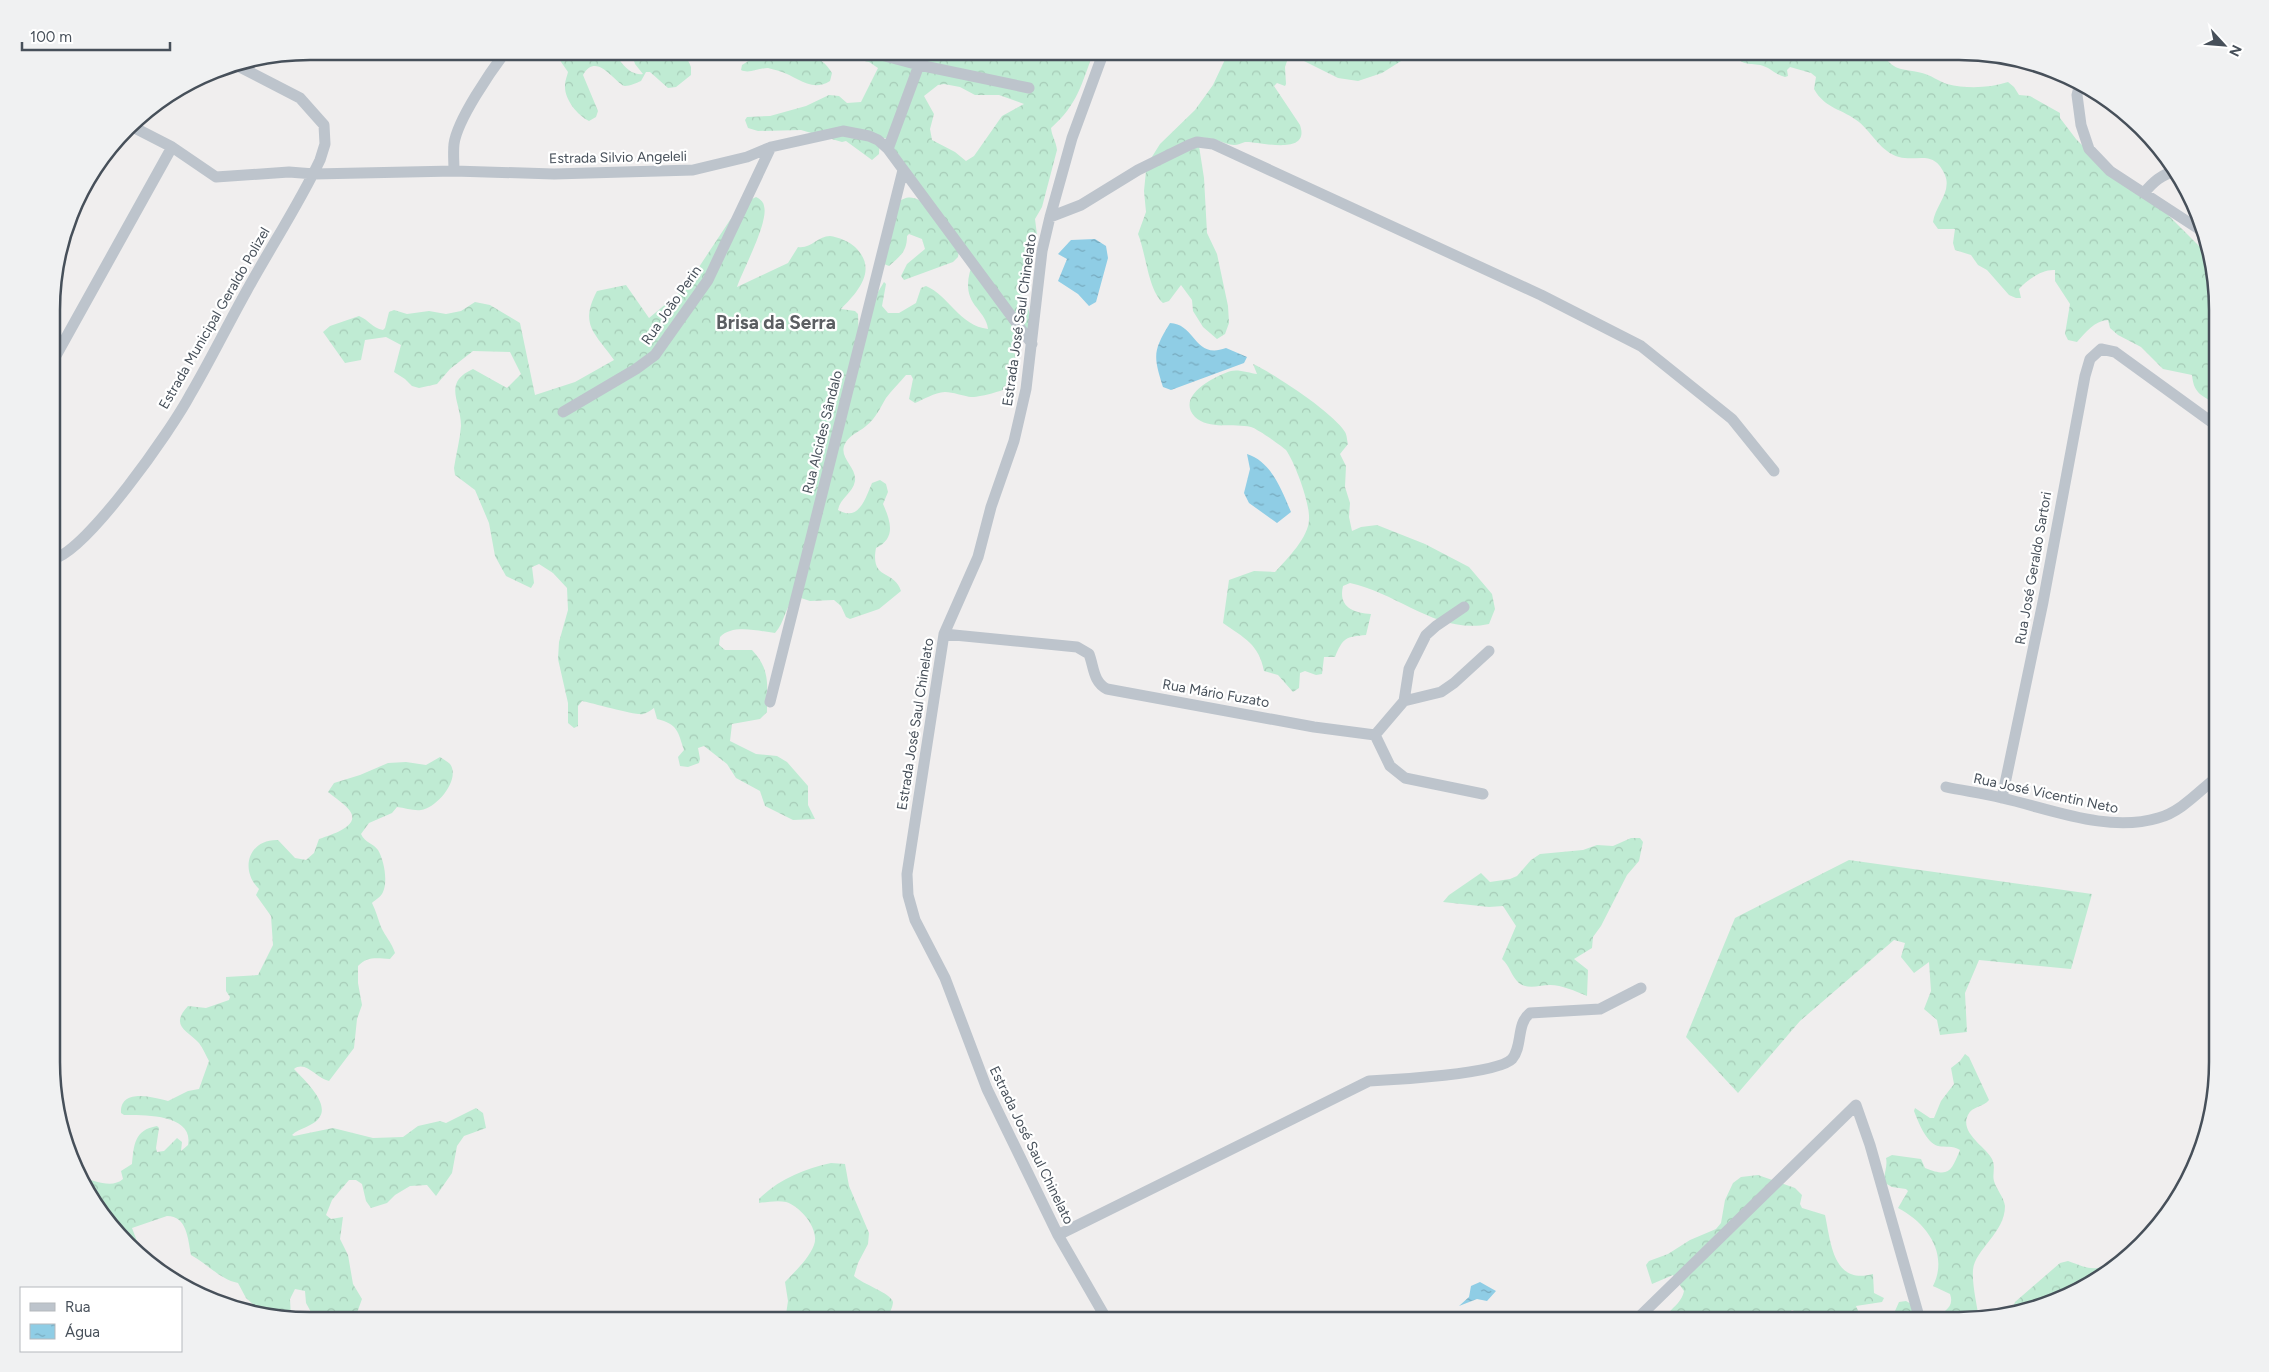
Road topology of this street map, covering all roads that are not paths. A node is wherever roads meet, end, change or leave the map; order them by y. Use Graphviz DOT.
graph roads {
  1 [pos="500,60"];
  2 [pos="899,60"];
  3 [pos="1101,60"];
  4 [pos="918,65"];
  5 [pos="245,69"];
  6 [pos="1029,88"];
  7 [pos="2078,91"];
  8 [pos="137,129"];
  9 [pos="172,147"];
  10 [pos="771,147"];
  11 [pos="888,149"];
  12 [pos="903,170"];
  13 [pos="454,171"];
  14 [pos="2168,172"];
  15 [pos="314,174"];
  16 [pos="2144,193"];
  17 [pos="1050,217"];
  18 [pos="2194,226"];
  19 [pos="1032,344"];
  20 [pos="60,348"];
  21 [pos="564,412"];
  22 [pos="2209,420"];
  23 [pos="1774,471"];
  24 [pos="60,557"];
  25 [pos="1464,607"];
  26 [pos="944,634"];
  27 [pos="1489,651"];
  28 [pos="1404,701"];
  29 [pos="770,702"];
  30 [pos="1375,735"];
  31 [pos="2209,784"];
  32 [pos="1946,787"];
  33 [pos="1483,794"];
  34 [pos="2002,798"];
  35 [pos="1641,988"];
  36 [pos="1058,1235"];
  37 [pos="1102,1312"];
  38 [pos="1644,1312"];
  39 [pos="1918,1312"];
  1 -- 13 [label="street"];
  2 -- 4 [label="street"];
  3 -- 17 [label="street, Estrada José Saul Chinelato"];
  4 -- 6 [label="street"];
  4 -- 11 [label="street"];
  5 -- 15 [label="street"];
  7 -- 16 [label="street"];
  8 -- 9 [label="street, Estrada Silvio Angeleli"];
  9 -- 15 [label="street, Estrada Silvio Angeleli"];
  9 -- 20 [label="street"];
  10 -- 11 [label="street, Estrada Silvio Angeleli"];
  10 -- 13 [label="street, Estrada Silvio Angeleli"];
  10 -- 21 [label="street, Rua João Perin"];
  11 -- 12 [label="street, Estrada Silvio Angeleli"];
  12 -- 19 [label="street, Estrada Silvio Angeleli"];
  12 -- 29 [label="street, Rua Alcides Sândalo"];
  13 -- 15 [label="street, Estrada Silvio Angeleli"];
  14 -- 16 [label="street"];
  15 -- 24 [label="street, Estrada Municipal Geraldo Polizel"];
  16 -- 18 [label="street"];
  17 -- 19 [label="street, Estrada José Saul Chinelato"];
  17 -- 23 [label="street"];
  19 -- 26 [label="street, Estrada José Saul Chinelato"];
  22 -- 34 [label="street, Rua José Geraldo Sartori"];
  25 -- 28 [label="street"];
  26 -- 30 [label="street, Rua Mário Fuzato"];
  26 -- 36 [label="street, Estrada José Saul Chinelato"];
  27 -- 28 [label="street"];
  28 -- 30 [label="street"];
  30 -- 33 [label="street"];
  31 -- 34 [label="street, Rua José Vicentin Neto"];
  32 -- 34 [label="street, Rua José Vicentin Neto"];
  35 -- 36 [label="street"];
  36 -- 37 [label="street, Estrada José Saul Chinelato"];
  38 -- 39 [label="street"];
}
